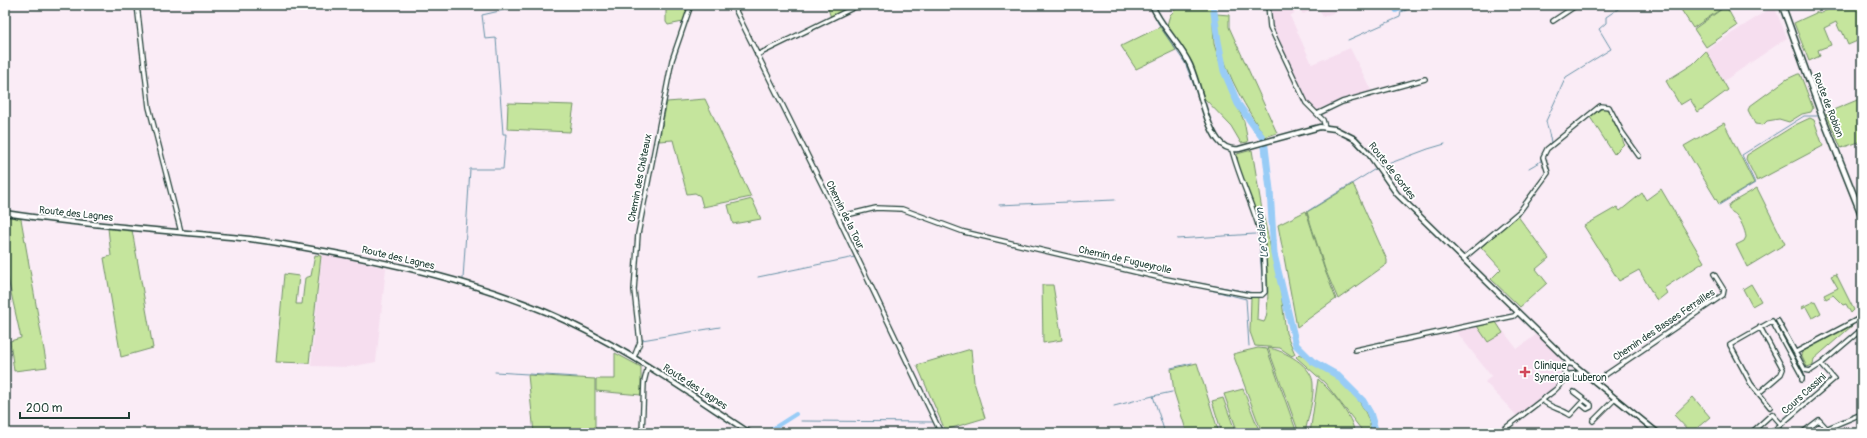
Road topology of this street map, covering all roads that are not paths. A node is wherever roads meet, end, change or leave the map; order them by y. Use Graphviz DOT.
graph roads {
  1 [pos="138,5"];
  2 [pos="691,5"];
  3 [pos="733,5"];
  4 [pos="859,5"];
  5 [pos="1152,5"];
  6 [pos="1268,5"];
  7 [pos="1577,5"];
  8 [pos="1779,5"];
  9 [pos="1782,5"];
  10 [pos="1553,21"];
  11 [pos="1794,38"];
  12 [pos="757,55"];
  13 [pos="1425,79"];
  14 [pos="1317,114"];
  15 [pos="1325,126"];
  16 [pos="1232,150"];
  17 [pos="1639,156"];
  18 [pos="5,213"];
  19 [pos="1862,216"];
  20 [pos="838,217"];
  21 [pos="181,232"];
  22 [pos="1464,258"];
  23 [pos="1714,274"];
  24 [pos="1518,312"];
  25 [pos="1862,317"];
  26 [pos="1778,321"];
  27 [pos="1760,328"];
  28 [pos="1862,329"];
  29 [pos="1355,350"];
  30 [pos="1796,352"];
  31 [pos="1561,353"];
  32 [pos="634,357"];
  33 [pos="1569,362"];
  34 [pos="1821,364"];
  35 [pos="648,366"];
  36 [pos="1564,366"];
  37 [pos="1575,366"];
  38 [pos="1565,372"];
  39 [pos="1583,373"];
  40 [pos="1572,374"];
  41 [pos="1802,380"];
  42 [pos="1563,382"];
  43 [pos="1595,382"];
  44 [pos="1574,392"];
  45 [pos="1759,393"];
  46 [pos="1615,399"];
  47 [pos="1542,400"];
  48 [pos="1584,400"];
  49 [pos="1580,404"];
  50 [pos="1770,407"];
  51 [pos="1859,415"];
  52 [pos="1593,421"];
  53 [pos="1781,424"];
  54 [pos="1828,428"];
  55 [pos="642,433"];
  56 [pos="750,433"];
  57 [pos="941,433"];
  58 [pos="1499,433"];
  59 [pos="1658,433"];
  60 [pos="1751,433"];
  61 [pos="1771,433"];
  62 [pos="1802,433"];
  63 [pos="1831,433"];
  1 -- 21 [label="street"];
  2 -- 32 [label="street, Chemin des Châteaux"];
  3 -- 12 [label="street, Chemin de la Tour"];
  4 -- 12 [label="street"];
  5 -- 16 [label="street"];
  6 -- 14 [label="street"];
  7 -- 10 [label="street"];
  8 -- 11 [label="main road, Route de Robion"];
  9 -- 11 [label="main road, Route de Robion"];
  11 -- 19 [label="main road, Route de Robion"];
  12 -- 20 [label="street, Chemin de la Tour"];
  13 -- 14 [label="street"];
  14 -- 15 [label="street"];
  15 -- 16 [label="street"];
  15 -- 22 [label="street, Route de Gordes"];
  16 -- 20 [label="street, Chemin de Fugueyrolle"];
  17 -- 22 [label="street"];
  18 -- 21 [label="street, Route des Lagnes"];
  20 -- 57 [label="street, Chemin de la Tour"];
  21 -- 32 [label="street, Route des Lagnes"];
  22 -- 24 [label="street, Route de Gordes"];
  23 -- 43 [label="street, Chemin des Basses Ferrailles"];
  24 -- 29 [label="street"];
  24 -- 31 [label="street, Route de Gordes"];
  25 -- 30 [label="street"];
  26 -- 30 [label="street"];
  27 -- 41 [label="street"];
  27 -- 45 [label="street"];
  27 -- 45 [label="street"];
  28 -- 34 [label="street"];
  30 -- 34 [label="street"];
  31 -- 33 [label="street, Route de Gordes"];
  31 -- 36 [label="street"];
  32 -- 35 [label="street, Route des Lagnes"];
  33 -- 36 [label="street"];
  33 -- 37 [label="street, Route de Gordes"];
  34 -- 53 [label="street, Cours Cassini"];
  35 -- 55 [label="street"];
  35 -- 56 [label="street, Route des Lagnes"];
  36 -- 38 [label="street"];
  37 -- 39 [label="street"];
  37 -- 40 [label="street"];
  38 -- 40 [label="street"];
  38 -- 42 [label="street"];
  39 -- 40 [label="street"];
  39 -- 43 [label="street"];
  40 -- 42 [label="street"];
  42 -- 47 [label="street"];
  43 -- 46 [label="street"];
  44 -- 48 [label="street"];
  45 -- 50 [label="street"];
  46 -- 52 [label="street"];
  46 -- 59 [label="street"];
  47 -- 49 [label="street"];
  47 -- 58 [label="street"];
  48 -- 49 [label="street"];
  48 -- 49 [label="street"];
  51 -- 54 [label="street"];
  53 -- 60 [label="street"];
  53 -- 61 [label="street, Cours Cassini"];
  54 -- 62 [label="street"];
  54 -- 63 [label="street"];
}
